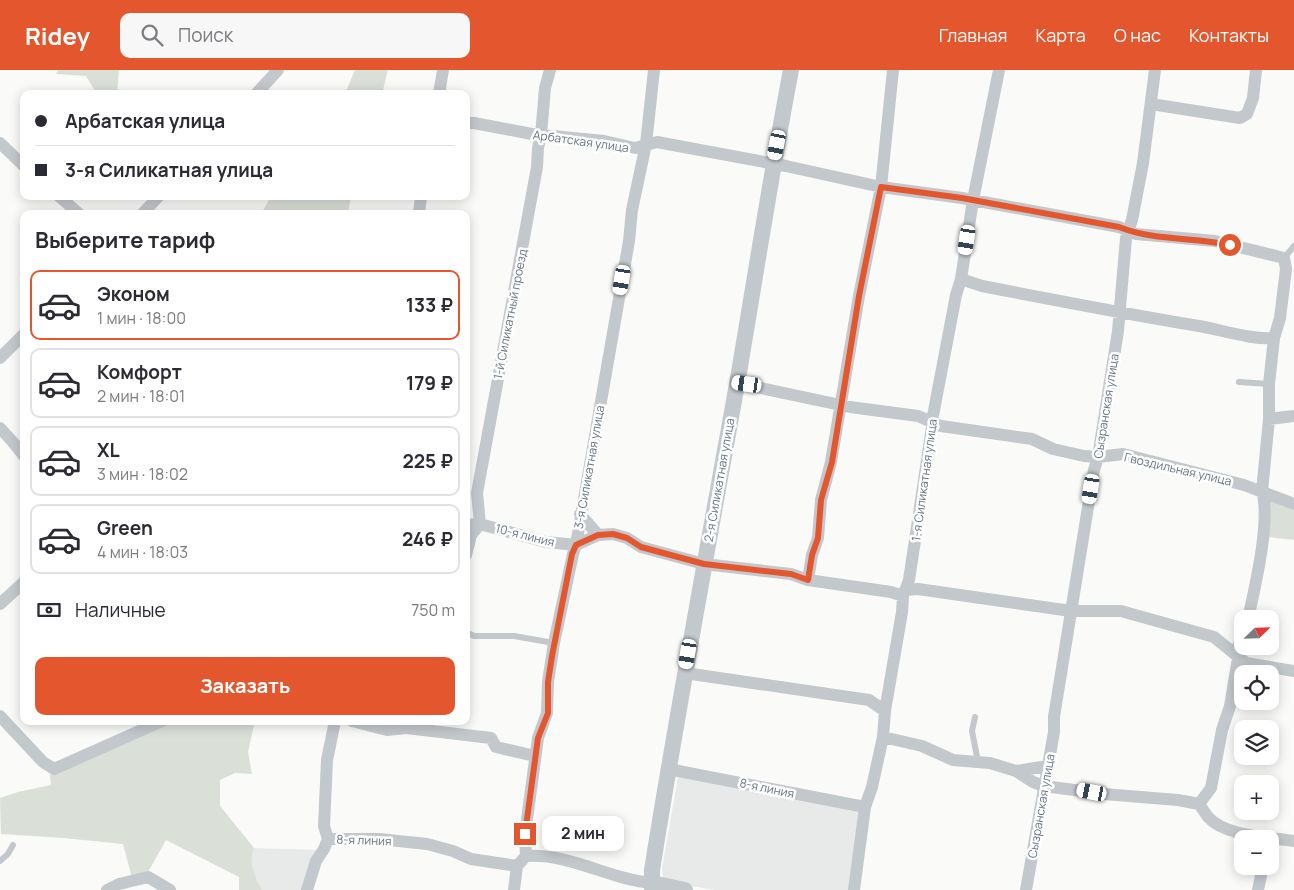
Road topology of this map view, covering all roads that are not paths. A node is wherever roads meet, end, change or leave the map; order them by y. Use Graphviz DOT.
graph roads {
  1 [pos="278,70"];
  2 [pos="443,70"];
  3 [pos="550,70"];
  4 [pos="654,70"];
  5 [pos="791,70"];
  6 [pos="893,70"];
  7 [pos="999,70"];
  8 [pos="1155,70"];
  9 [pos="1256,70"];
  10 [pos="260,90"];
  11 [pos="440,90"];
  12 [pos="1150,104"];
  13 [pos="470,123"];
  14 [pos="541,135"];
  15 [pos="0,143"];
  16 [pos="646,144"];
  17 [pos="20,162"];
  18 [pos="774,164"];
  19 [pos="881,187"];
  20 [pos="63,200"];
  21 [pos="155,200"];
  22 [pos="973,200"];
  23 [pos="75,210"];
  24 [pos="146,210"];
  25 [pos="1128,231"];
  26 [pos="1294,246"];
  27 [pos="1284,258"];
  28 [pos="961,280"];
  29 [pos="1119,313"];
  30 [pos="20,338"];
  31 [pos="1274,338"];
  32 [pos="0,358"];
  33 [pos="1238,382"];
  34 [pos="737,383"];
  35 [pos="1268,384"];
  36 [pos="842,405"];
  37 [pos="1294,416"];
  38 [pos="1269,419"];
  39 [pos="932,421"];
  40 [pos="0,428"];
  41 [pos="20,451"];
  42 [pos="1098,457"];
  43 [pos="1264,469"];
  44 [pos="1244,485"];
  45 [pos="1262,491"];
  46 [pos="1294,504"];
  47 [pos="580,514"];
  48 [pos="480,524"];
  49 [pos="470,525"];
  50 [pos="598,535"];
  51 [pos="470,539"];
  52 [pos="576,545"];
  53 [pos="704,564"];
  54 [pos="808,580"];
  55 [pos="20,586"];
  56 [pos="905,593"];
  57 [pos="0,604"];
  58 [pos="1250,610"];
  59 [pos="1071,611"];
  60 [pos="470,634"];
  61 [pos="1234,635"];
  62 [pos="1214,638"];
  63 [pos="554,642"];
  64 [pos="1238,658"];
  65 [pos="1294,671"];
  66 [pos="685,673"];
  67 [pos="885,711"];
  68 [pos="0,716"];
  69 [pos="975,718"];
  70 [pos="153,725"];
  71 [pos="334,725"];
  72 [pos="368,725"];
  73 [pos="883,737"];
  74 [pos="536,756"];
  75 [pos="978,762"];
  76 [pos="1048,766"];
  77 [pos="668,769"];
  78 [pos="1016,771"];
  79 [pos="1044,786"];
  80 [pos="1199,804"];
  81 [pos="865,808"];
  82 [pos="1234,832"];
  83 [pos="328,839"];
  84 [pos="1279,840"];
  85 [pos="1294,841"];
  86 [pos="14,845"];
  87 [pos="526,856"];
  88 [pos="0,861"];
  89 [pos="517,866"];
  90 [pos="1261,875"];
  91 [pos="651,886"];
  92 [pos="107,890"];
  93 [pos="170,890"];
  94 [pos="307,890"];
  95 [pos="514,890"];
  96 [pos="686,890"];
  97 [pos="854,890"];
  98 [pos="1026,890"];
  99 [pos="1258,890"];
  1 -- 10 [label="street"];
  2 -- 11 [label="street"];
  3 -- 14 [label="street, 1-й Силикатный проезд"];
  4 -- 16 [label="street, 3-я Силикатная улица"];
  5 -- 18 [label="street, 2-я Силикатная улица"];
  6 -- 19 [label="street"];
  7 -- 22 [label="street, 1-я Силикатная улица"];
  8 -- 12 [label="street, Сызранская улица"];
  9 -- 12 [label="street"];
  12 -- 25 [label="street, Сызранская улица"];
  13 -- 14 [label="street, Арбатская улица"];
  14 -- 16 [label="street, Арбатская улица"];
  14 -- 48 [label="street, 1-й Силикатный проезд"];
  15 -- 17 [label="street"];
  16 -- 18 [label="street, Арбатская улица"];
  16 -- 47 [label="street, 3-я Силикатная улица"];
  18 -- 19 [label="street, Арбатская улица"];
  18 -- 34 [label="street, 2-я Силикатная улица"];
  19 -- 22 [label="street, Арбатская улица"];
  19 -- 36 [label="street"];
  20 -- 23 [label="street"];
  21 -- 24 [label="street"];
  22 -- 25 [label="street, Арбатская улица"];
  22 -- 28 [label="street, 1-я Силикатная улица"];
  25 -- 27 [label="street, Арбатская улица"];
  25 -- 29 [label="street, Сызранская улица"];
  26 -- 27 [label="lane"];
  27 -- 31 [label="street"];
  28 -- 29 [label="street"];
  28 -- 39 [label="street, 1-я Силикатная улица"];
  29 -- 31 [label="street"];
  29 -- 42 [label="street, Сызранская улица"];
  30 -- 32 [label="street"];
  31 -- 35 [label="street"];
  33 -- 35 [label="lane"];
  34 -- 36 [label="street, Гвоздильная улица"];
  34 -- 53 [label="street, 2-я Силикатная улица"];
  35 -- 38 [label="street"];
  36 -- 39 [label="street, Гвоздильная улица"];
  36 -- 54 [label="street"];
  37 -- 38 [label="street"];
  38 -- 43 [label="street"];
  39 -- 42 [label="street, Гвоздильная улица"];
  39 -- 56 [label="street, 1-я Силикатная улица"];
  40 -- 41 [label="street"];
  42 -- 44 [label="street, Гвоздильная улица"];
  42 -- 59 [label="street, Сызранская улица"];
  43 -- 44 [label="street"];
  43 -- 45 [label="street"];
  44 -- 45 [label="street, Гвоздильная улица"];
  45 -- 46 [label="street, Гвоздильная улица"];
  45 -- 58 [label="street"];
  47 -- 50 [label="street"];
  47 -- 52 [label="street, 3-я Силикатная улица"];
  48 -- 49 [label="street, 10-я линия"];
  48 -- 51 [label="street"];
  48 -- 52 [label="street, 10-я линия"];
  50 -- 52 [label="street"];
  50 -- 53 [label="street"];
  52 -- 63 [label="street, 3-я Силикатная улица"];
  53 -- 54 [label="street"];
  53 -- 66 [label="street, 2-я Силикатная улица"];
  54 -- 56 [label="street"];
  55 -- 57 [label="street"];
  56 -- 59 [label="street"];
  56 -- 67 [label="street, 1-я Силикатная улица"];
  59 -- 62 [label="street"];
  59 -- 76 [label="street, Сызранская улица"];
  60 -- 63 [label="lane"];
  61 -- 62 [label="street"];
  62 -- 64 [label="street"];
  63 -- 74 [label="street, 3-я Силикатная улица"];
  64 -- 65 [label="street"];
  64 -- 80 [label="street"];
  66 -- 67 [label="street"];
  66 -- 77 [label="street, 2-я Силикатная улица"];
  67 -- 73 [label="street, 1-я Силикатная улица"];
  68 -- 70 [label="street"];
  69 -- 75 [label="lane"];
  71 -- 83 [label="street"];
  72 -- 74 [label="street"];
  73 -- 75 [label="street"];
  73 -- 81 [label="street, 1-я Силикатная улица"];
  74 -- 87 [label="street, 3-я Силикатная улица"];
  75 -- 78 [label="street"];
  76 -- 78 [label="street"];
  76 -- 79 [label="street, Сызранская улица"];
  77 -- 81 [label="street, 8-я линия"];
  77 -- 91 [label="street, 2-я Силикатная улица"];
  78 -- 79 [label="street"];
  79 -- 80 [label="street"];
  79 -- 98 [label="street, Сызранская улица"];
  80 -- 82 [label="street"];
  81 -- 97 [label="street, 1-я Силикатная улица"];
  83 -- 89 [label="street, 8-я линия"];
  83 -- 94 [label="street"];
  84 -- 85 [label="street"];
  86 -- 88 [label="lane"];
  87 -- 89 [label="street"];
  87 -- 91 [label="street"];
  89 -- 95 [label="street"];
  90 -- 99 [label="street"];
  91 -- 96 [label="street"];
  92 -- 93 [label="street"];
}
